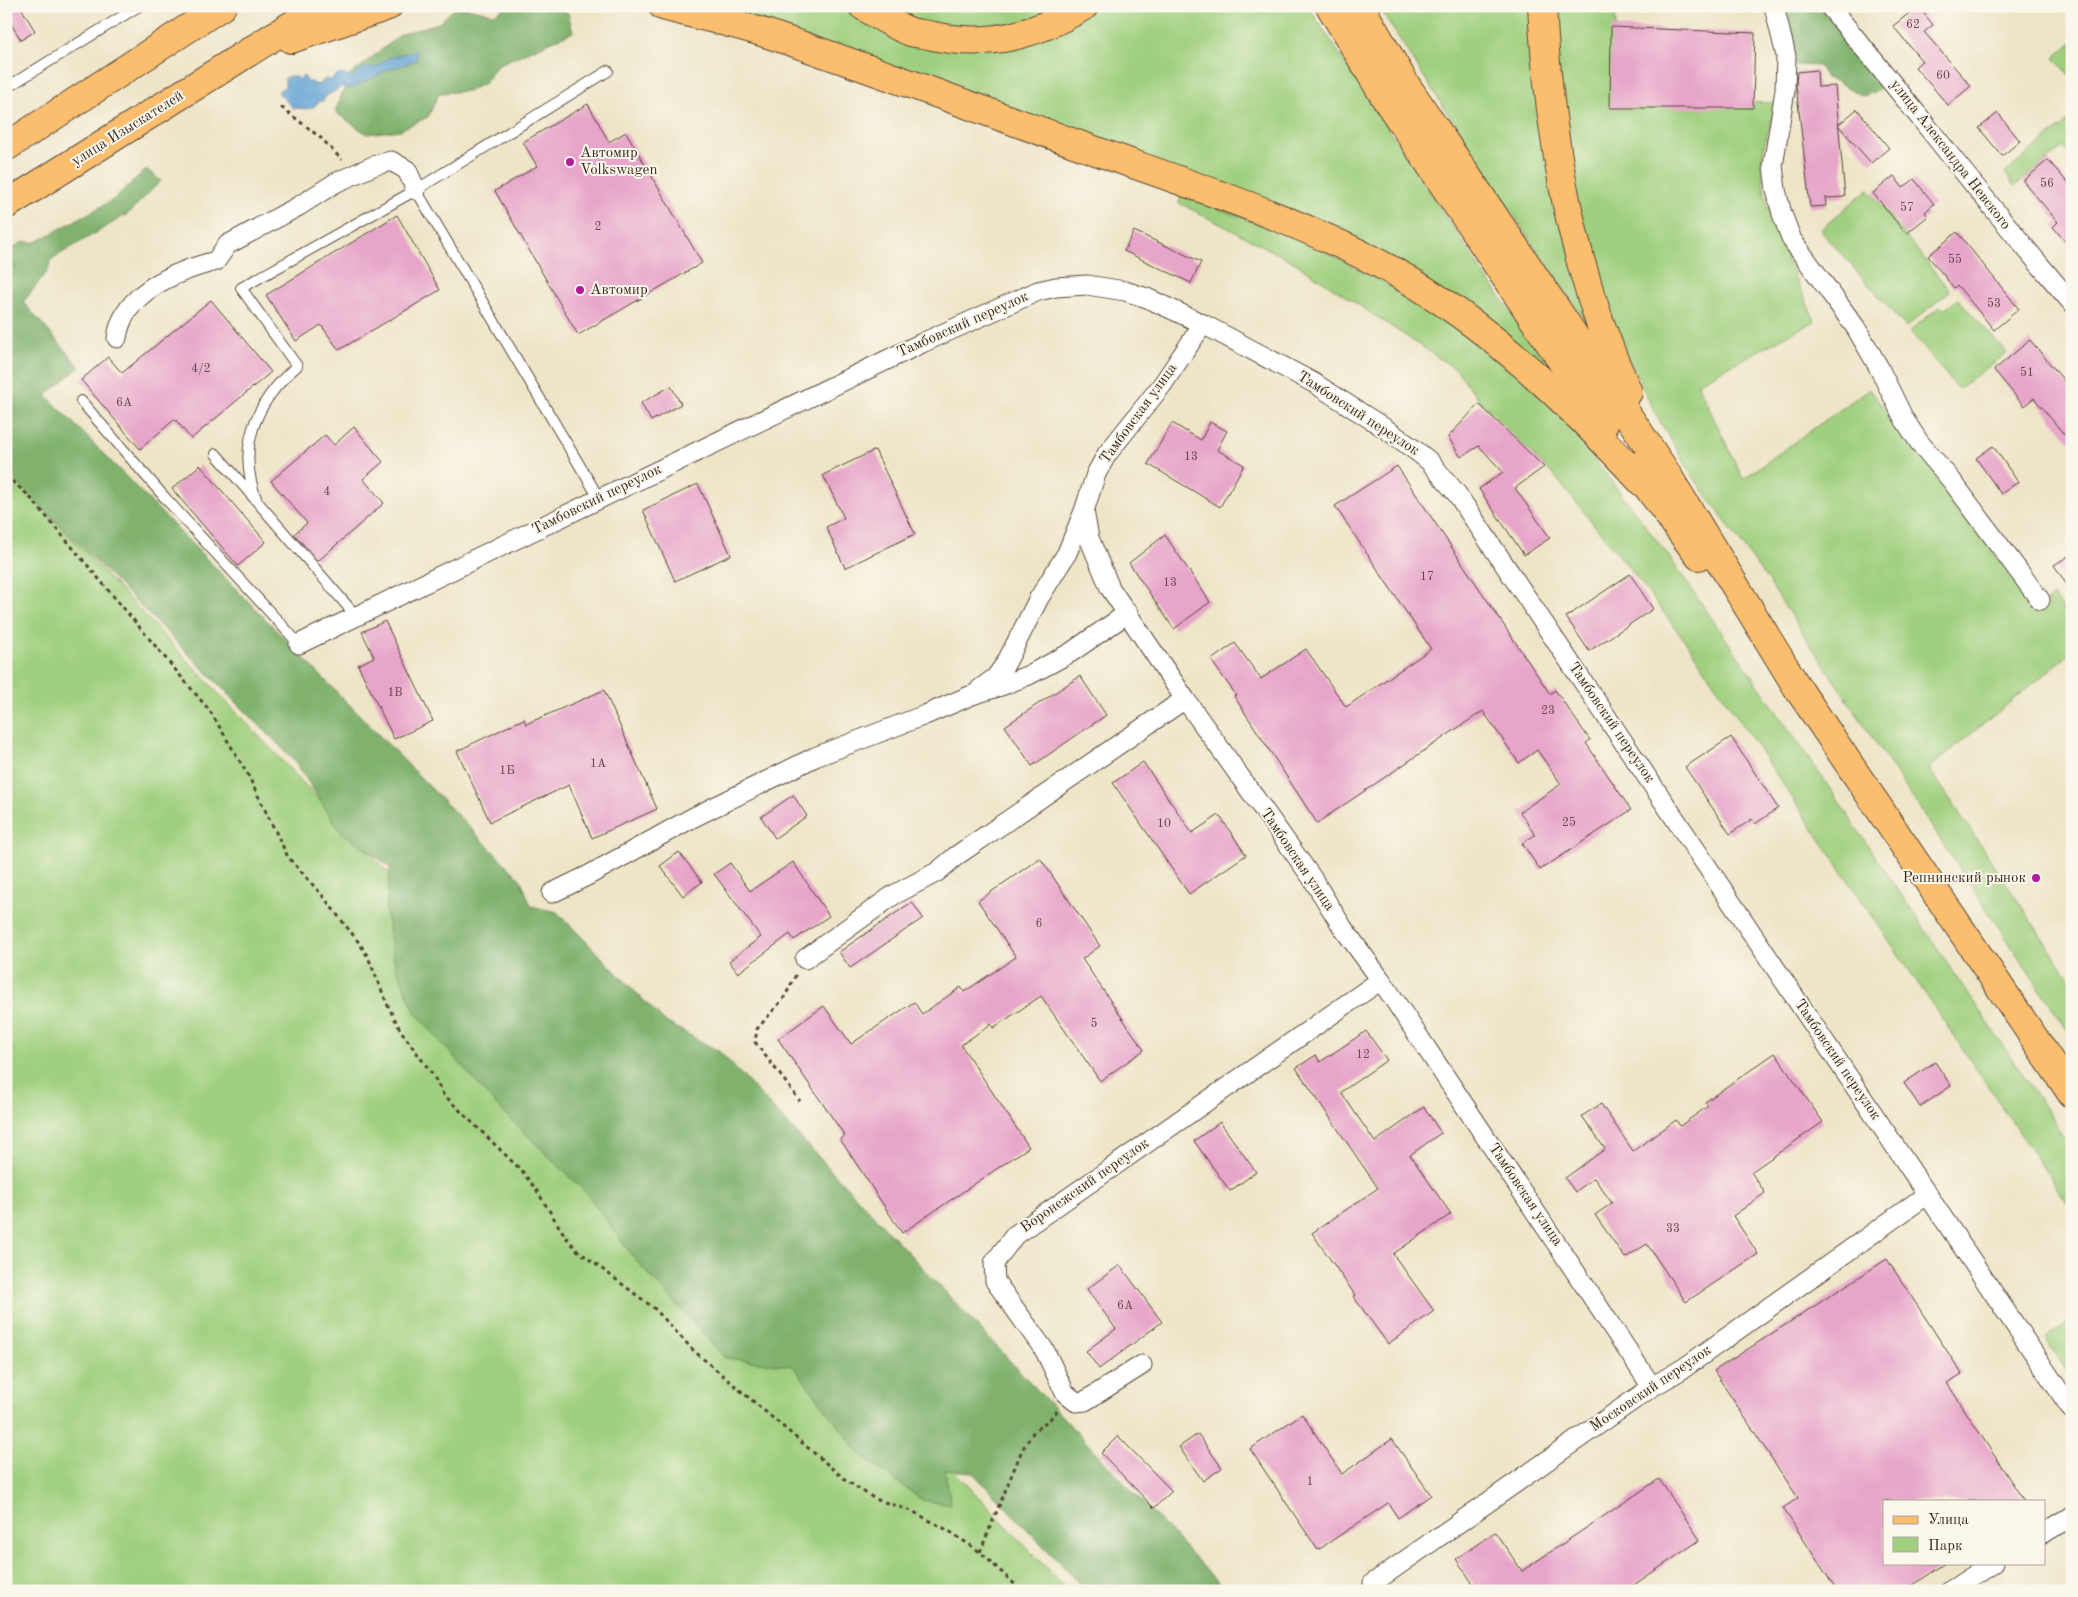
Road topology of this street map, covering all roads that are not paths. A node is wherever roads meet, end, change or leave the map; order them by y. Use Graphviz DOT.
graph roads {
  1 [pos="139,6"];
  2 [pos="222,6"];
  3 [pos="322,6"];
  4 [pos="388,6"];
  5 [pos="663,6"];
  6 [pos="863,6"];
  7 [pos="1084,6"];
  8 [pos="1330,6"];
  9 [pos="1360,6"];
  10 [pos="1542,6"];
  11 [pos="1774,6"];
  12 [pos="1829,6"];
  13 [pos="250,54"];
  14 [pos="608,71"];
  15 [pos="6,88"];
  16 [pos="6,147"];
  17 [pos="416,190"];
  18 [pos="6,205"];
  19 [pos="2072,303"];
  20 [pos="1203,324"];
  21 [pos="117,338"];
  22 [pos="81,400"];
  23 [pos="216,454"];
  24 [pos="1653,475"];
  25 [pos="599,498"];
  26 [pos="257,501"];
  27 [pos="1084,511"];
  28 [pos="2040,600"];
  29 [pos="1128,613"];
  30 [pos="357,617"];
  31 [pos="299,644"];
  32 [pos="972,694"];
  33 [pos="1185,699"];
  34 [pos="552,893"];
  35 [pos="805,959"];
  36 [pos="1381,980"];
  37 [pos="2072,1094"];
  38 [pos="1928,1194"];
  39 [pos="1142,1365"];
  40 [pos="1652,1387"];
  41 [pos="2072,1410"];
  42 [pos="2072,1516"];
  43 [pos="2046,1532"];
  44 [pos="1991,1564"];
  45 [pos="1373,1583"];
  46 [pos="1950,1591"];
  1 -- 15 [label="lane"];
  2 -- 16 [label="main road"];
  3 -- 13 [label="main road"];
  4 -- 13 [label="main road"];
  5 -- 24 [label="main road"];
  6 -- 7 [label="main road"];
  8 -- 24 [label="main road"];
  9 -- 24 [label="main road"];
  10 -- 24 [label="main road"];
  11 -- 28 [label="street"];
  12 -- 19 [label="street, улица Александра Невского"];
  13 -- 18 [label="main road, улица Изыскателей"];
  14 -- 17 [label="lane"];
  17 -- 21 [label="street"];
  17 -- 25 [label="lane"];
  17 -- 26 [label="lane"];
  20 -- 25 [label="street, Тамбовский переулок"];
  20 -- 27 [label="street, Тамбовская улица"];
  20 -- 38 [label="street, Тамбовский переулок"];
  22 -- 31 [label="lane"];
  23 -- 26 [label="lane"];
  24 -- 37 [label="main road"];
  25 -- 30 [label="street, Тамбовский переулок"];
  26 -- 30 [label="lane"];
  27 -- 29 [label="street, Тамбовская улица"];
  27 -- 32 [label="street"];
  29 -- 32 [label="street"];
  29 -- 33 [label="street, Тамбовская улица"];
  30 -- 31 [label="street, Тамбовский переулок"];
  32 -- 34 [label="street"];
  33 -- 35 [label="street"];
  33 -- 36 [label="street, Тамбовская улица"];
  36 -- 39 [label="street, Воронежский переулок"];
  36 -- 40 [label="street, Тамбовская улица"];
  38 -- 40 [label="street, Московский переулок"];
  38 -- 41 [label="street, Тамбовский переулок"];
  40 -- 45 [label="street, Московский переулок"];
  42 -- 43 [label="street"];
  44 -- 46 [label="street"];
}
